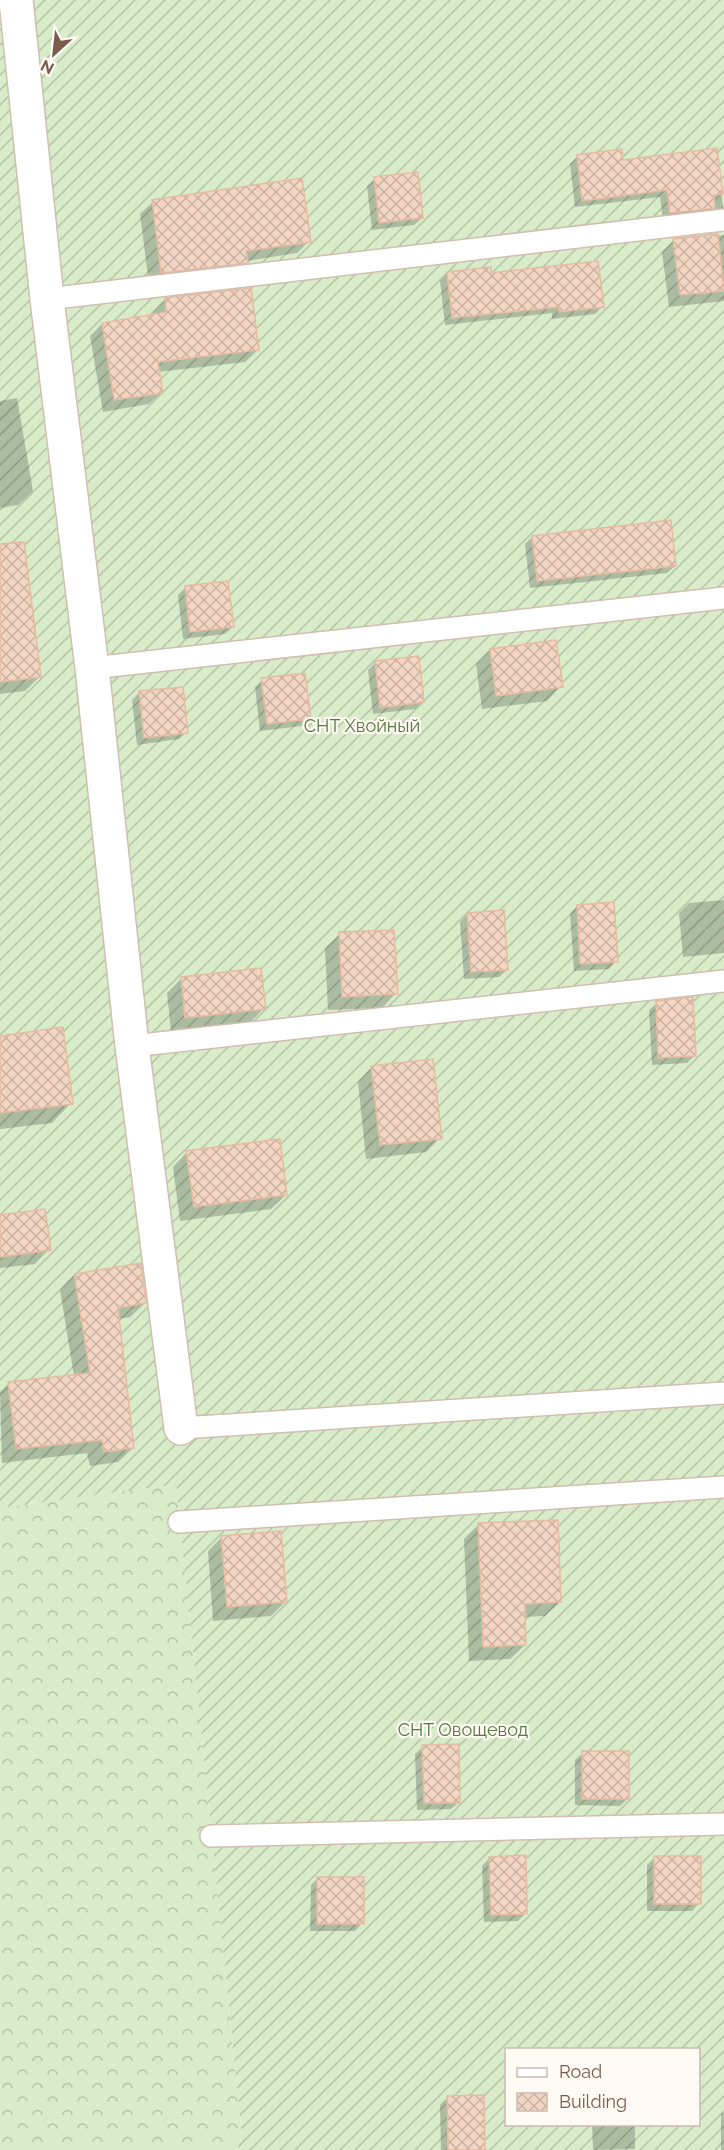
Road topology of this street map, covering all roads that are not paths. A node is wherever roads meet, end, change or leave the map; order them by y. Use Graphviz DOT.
graph roads {
  1 [pos="16,0"];
  2 [pos="724,220"];
  3 [pos="47,299"];
  4 [pos="724,598"];
  5 [pos="92,668"];
  6 [pos="724,981"];
  7 [pos="132,1046"];
  8 [pos="724,1393"];
  9 [pos="181,1428"];
  10 [pos="724,1487"];
  11 [pos="179,1522"];
  12 [pos="724,1824"];
  13 [pos="211,1836"];
  1 -- 3 [label="street"];
  2 -- 3 [label="lane"];
  3 -- 5 [label="street"];
  4 -- 5 [label="lane"];
  5 -- 7 [label="street"];
  6 -- 7 [label="lane"];
  7 -- 9 [label="street"];
  8 -- 9 [label="lane"];
  10 -- 11 [label="lane"];
  12 -- 13 [label="lane"];
}
